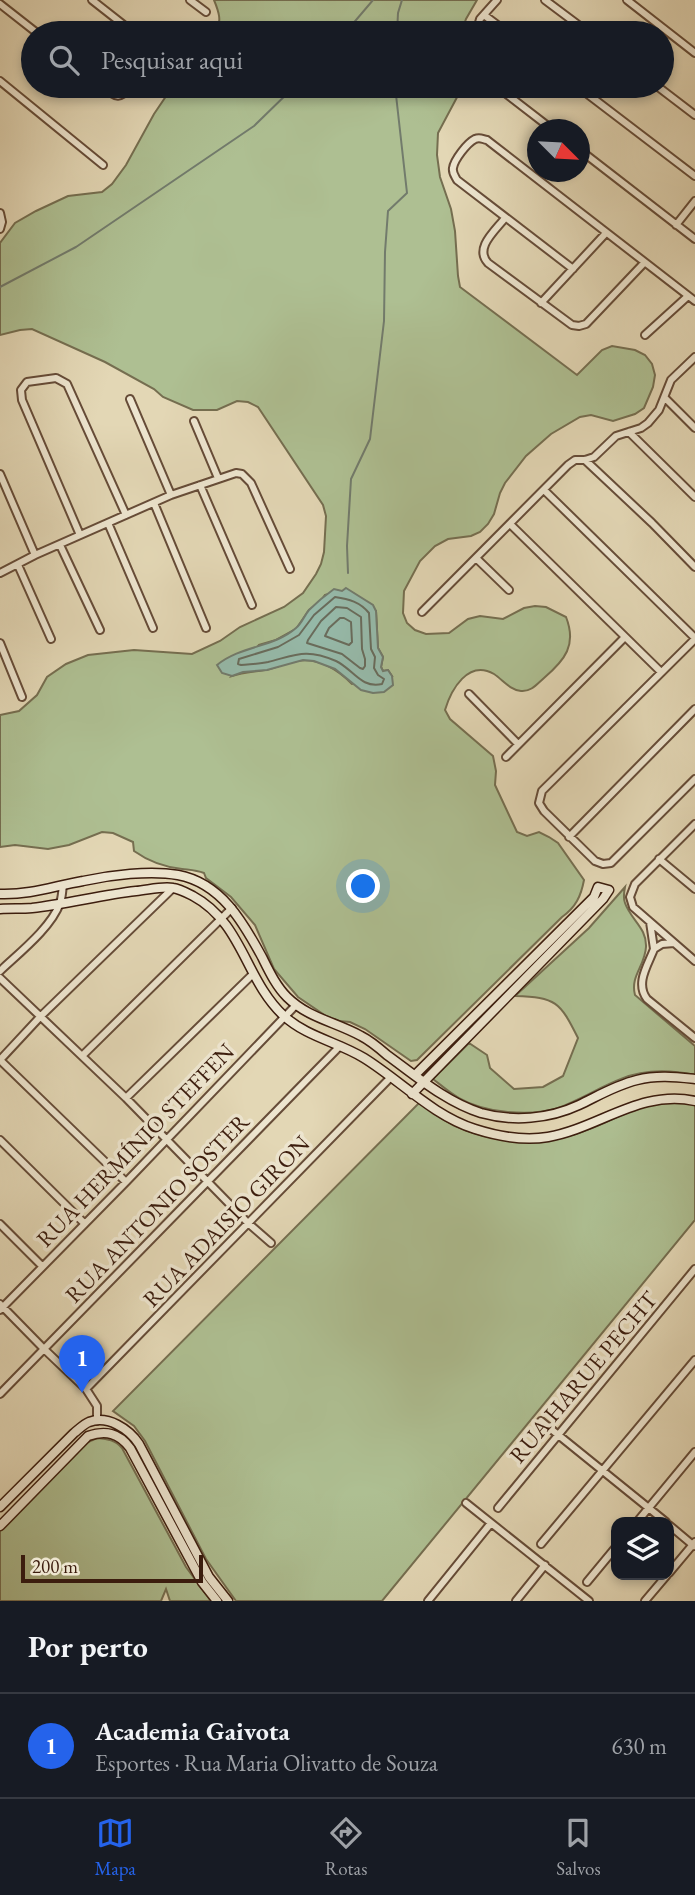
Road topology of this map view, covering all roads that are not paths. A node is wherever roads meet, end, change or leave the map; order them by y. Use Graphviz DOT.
graph roads {
  1 [pos="92,0"];
  2 [pos="190,0"];
  3 [pos="497,0"];
  4 [pos="545,0"];
  5 [pos="626,0"];
  6 [pos="0,4"];
  7 [pos="206,12"];
  8 [pos="484,15"];
  9 [pos="22,21"];
  10 [pos="119,21"];
  11 [pos="480,21"];
  12 [pos="492,21"];
  13 [pos="573,21"];
  14 [pos="654,21"];
  15 [pos="674,36"];
  16 [pos="695,52"];
  17 [pos="0,80"];
  18 [pos="21,97"];
  19 [pos="22,98"];
  20 [pos="511,98"];
  21 [pos="593,98"];
  22 [pos="673,98"];
  23 [pos="695,115"];
  24 [pos="538,119"];
  25 [pos="590,159"];
  26 [pos="103,164"];
  27 [pos="695,176"];
  28 [pos="695,201"];
  29 [pos="0,213"];
  30 [pos="505,218"];
  31 [pos="1,225"];
  32 [pos="676,225"];
  33 [pos="606,233"];
  34 [pos="695,239"];
  35 [pos="644,262"];
  36 [pos="573,269"];
  37 [pos="688,296"];
  38 [pos="695,301"];
  39 [pos="541,303"];
  40 [pos="645,335"];
  41 [pos="694,359"];
  42 [pos="665,398"];
  43 [pos="130,399"];
  44 [pos="194,421"];
  45 [pos="695,428"];
  46 [pos="629,432"];
  47 [pos="585,460"];
  48 [pos="0,474"];
  49 [pos="218,478"];
  50 [pos="200,485"];
  51 [pos="544,490"];
  52 [pos="171,495"];
  53 [pos="695,497"];
  54 [pos="154,503"];
  55 [pos="126,515"];
  56 [pos="108,523"];
  57 [pos="510,524"];
  58 [pos="80,536"];
  59 [pos="60,544"];
  60 [pos="35,555"];
  61 [pos="476,558"];
  62 [pos="18,565"];
  63 [pos="695,567"];
  64 [pos="290,569"];
  65 [pos="0,573"];
  66 [pos="509,590"];
  67 [pos="252,605"];
  68 [pos="422,612"];
  69 [pos="153,628"];
  70 [pos="206,628"];
  71 [pos="100,630"];
  72 [pos="625,637"];
  73 [pos="51,639"];
  74 [pos="695,639"];
  75 [pos="0,643"];
  76 [pos="661,672"];
  77 [pos="469,694"];
  78 [pos="22,697"];
  79 [pos="695,709"];
  80 [pos="518,744"];
  81 [pos="506,757"];
  82 [pos="695,779"];
  83 [pos="695,824"];
  84 [pos="569,837"];
  85 [pos="659,859"];
  86 [pos="63,886"];
  87 [pos="173,888"];
  88 [pos="695,889"];
  89 [pos="0,894"];
  90 [pos="61,902"];
  91 [pos="232,908"];
  92 [pos="0,909"];
  93 [pos="221,918"];
  94 [pos="650,922"];
  95 [pos="674,943"];
  96 [pos="654,949"];
  97 [pos="695,961"];
  98 [pos="0,971"];
  99 [pos="253,974"];
  100 [pos="0,978"];
  101 [pos="296,1005"];
  102 [pos="284,1016"];
  103 [pos="40,1017"];
  104 [pos="695,1038"];
  105 [pos="340,1046"];
  106 [pos="82,1056"];
  107 [pos="0,1060"];
  108 [pos="413,1073"];
  109 [pos="391,1077"];
  110 [pos="695,1079"];
  111 [pos="424,1082"];
  112 [pos="412,1094"];
  113 [pos="125,1098"];
  114 [pos="695,1101"];
  115 [pos="0,1140"];
  116 [pos="166,1140"];
  117 [pos="207,1181"];
  118 [pos="126,1182"];
  119 [pos="84,1223"];
  120 [pos="248,1223"];
  121 [pos="0,1224"];
  122 [pos="271,1243"];
  123 [pos="42,1266"];
  124 [pos="695,1269"];
  125 [pos="1,1307"];
  126 [pos="44,1349"];
  127 [pos="695,1360"];
  128 [pos="86,1389"];
  129 [pos="0,1394"];
  130 [pos="97,1421"];
  131 [pos="541,1421"];
  132 [pos="559,1435"];
  133 [pos="67,1440"];
  134 [pos="73,1451"];
  135 [pos="695,1452"];
  136 [pos="603,1470"];
  137 [pos="466,1503"];
  138 [pos="0,1507"];
  139 [pos="498,1507"];
  140 [pos="649,1508"];
  141 [pos="641,1517"];
  142 [pos="659,1517"];
  143 [pos="491,1523"];
  144 [pos="0,1526"];
  145 [pos="674,1529"];
  146 [pos="541,1544"];
  147 [pos="694,1545"];
  148 [pos="611,1553"];
  149 [pos="545,1565"];
  150 [pos="674,1567"];
  151 [pos="663,1580"];
  152 [pos="587,1582"];
  153 [pos="217,1601"];
  154 [pos="228,1601"];
  155 [pos="428,1601"];
  156 [pos="516,1601"];
  157 [pos="589,1601"];
  158 [pos="645,1601"];
  1 -- 10 [label="street"];
  2 -- 7 [label="street"];
  3 -- 8 [label="street"];
  4 -- 13 [label="street"];
  5 -- 14 [label="street"];
  6 -- 9 [label="street"];
  8 -- 11 [label="street"];
  8 -- 12 [label="street"];
  15 -- 16 [label="street"];
  17 -- 18 [label="street"];
  19 -- 26 [label="street"];
  20 -- 24 [label="street"];
  21 -- 27 [label="street"];
  22 -- 23 [label="street"];
  25 -- 32 [label="street"];
  28 -- 32 [label="street"];
  29 -- 31 [label="street"];
  30 -- 33 [label="street"];
  30 -- 36 [label="street"];
  30 -- 39 [label="street"];
  32 -- 34 [label="street"];
  33 -- 35 [label="street"];
  33 -- 36 [label="street"];
  35 -- 37 [label="street"];
  35 -- 39 [label="street"];
  36 -- 39 [label="street"];
  37 -- 38 [label="street"];
  37 -- 40 [label="street"];
  41 -- 42 [label="street"];
  42 -- 45 [label="street"];
  42 -- 46 [label="street"];
  43 -- 52 [label="street"];
  44 -- 49 [label="street"];
  46 -- 47 [label="street"];
  46 -- 53 [label="street"];
  47 -- 51 [label="street"];
  47 -- 63 [label="street"];
  48 -- 60 [label="street"];
  49 -- 50 [label="street"];
  49 -- 64 [label="street"];
  50 -- 52 [label="street"];
  50 -- 67 [label="street"];
  51 -- 57 [label="street"];
  51 -- 74 [label="street"];
  52 -- 54 [label="street"];
  54 -- 55 [label="street"];
  54 -- 70 [label="street"];
  55 -- 56 [label="street"];
  55 -- 58 [label="street"];
  56 -- 58 [label="street"];
  56 -- 69 [label="street"];
  57 -- 61 [label="street"];
  57 -- 72 [label="street"];
  58 -- 59 [label="street"];
  59 -- 60 [label="street"];
  59 -- 71 [label="street"];
  60 -- 62 [label="street"];
  61 -- 66 [label="street"];
  61 -- 68 [label="street"];
  62 -- 65 [label="street"];
  62 -- 73 [label="street"];
  72 -- 76 [label="street"];
  72 -- 80 [label="street"];
  74 -- 76 [label="street"];
  75 -- 78 [label="street"];
  76 -- 84 [label="street"];
  77 -- 80 [label="street"];
  79 -- 84 [label="street"];
  80 -- 81 [label="street"];
  82 -- 84 [label="street"];
  83 -- 85 [label="street"];
  85 -- 88 [label="street"];
  85 -- 94 [label="street"];
  86 -- 89 [label="main road"];
  86 -- 90 [label="street"];
  86 -- 91 [label="main road"];
  87 -- 90 [label="main road"];
  87 -- 93 [label="main road"];
  87 -- 103 [label="street"];
  90 -- 92 [label="main road"];
  90 -- 98 [label="street"];
  91 -- 93 [label="street"];
  91 -- 101 [label="main road"];
  93 -- 99 [label="main road"];
  93 -- 106 [label="street"];
  94 -- 95 [label="street"];
  94 -- 96 [label="street"];
  95 -- 96 [label="street"];
  95 -- 97 [label="street"];
  96 -- 104 [label="street"];
  99 -- 102 [label="main road"];
  99 -- 113 [label="street"];
  100 -- 103 [label="street"];
  101 -- 102 [label="street, RUA HERMÍNIO STEFFEN"];
  101 -- 108 [label="main road"];
  102 -- 105 [label="main road"];
  102 -- 116 [label="street, RUA HERMÍNIO STEFFEN"];
  103 -- 106 [label="street"];
  103 -- 107 [label="street"];
  105 -- 109 [label="main road"];
  105 -- 117 [label="street, RUA ANTONIO SOSTER"];
  106 -- 113 [label="street"];
  107 -- 118 [label="street"];
  108 -- 109 [label="main road"];
  108 -- 111 [label="main road"];
  108 -- 111 [label="main road"];
  109 -- 112 [label="main road"];
  109 -- 120 [label="street, RUA ADAISIO GIRON"];
  110 -- 111 [label="main road"];
  111 -- 112 [label="main road"];
  112 -- 114 [label="main road"];
  113 -- 116 [label="street"];
  115 -- 119 [label="street"];
  116 -- 117 [label="street"];
  116 -- 118 [label="street, RUA HERMÍNIO STEFFEN"];
  117 -- 120 [label="street"];
  117 -- 126 [label="street, RUA ANTONIO SOSTER"];
  118 -- 119 [label="street, RUA HERMÍNIO STEFFEN"];
  119 -- 123 [label="street, RUA HERMÍNIO STEFFEN"];
  120 -- 122 [label="street"];
  120 -- 128 [label="street, RUA ADAISIO GIRON"];
  121 -- 123 [label="street"];
  123 -- 125 [label="street, RUA HERMÍNIO STEFFEN"];
  124 -- 132 [label="street, RUA HARUE PECHT"];
  125 -- 126 [label="street"];
  126 -- 128 [label="street"];
  126 -- 129 [label="street, RUA ANTONIO SOSTER"];
  127 -- 136 [label="street"];
  128 -- 130 [label="street"];
  130 -- 133 [label="main road"];
  130 -- 154 [label="main road"];
  131 -- 132 [label="street"];
  132 -- 136 [label="street"];
  132 -- 139 [label="street, RUA HARUE PECHT"];
  133 -- 134 [label="main road"];
  133 -- 138 [label="main road"];
  134 -- 144 [label="main road"];
  134 -- 153 [label="main road"];
  135 -- 140 [label="street"];
  136 -- 140 [label="street"];
  136 -- 146 [label="street"];
  137 -- 143 [label="street"];
  140 -- 141 [label="street"];
  140 -- 142 [label="street"];
  143 -- 149 [label="street"];
  143 -- 155 [label="street"];
  145 -- 147 [label="street"];
  147 -- 150 [label="street"];
  148 -- 152 [label="street"];
  149 -- 156 [label="street"];
  149 -- 157 [label="street"];
  151 -- 158 [label="street"];
}
